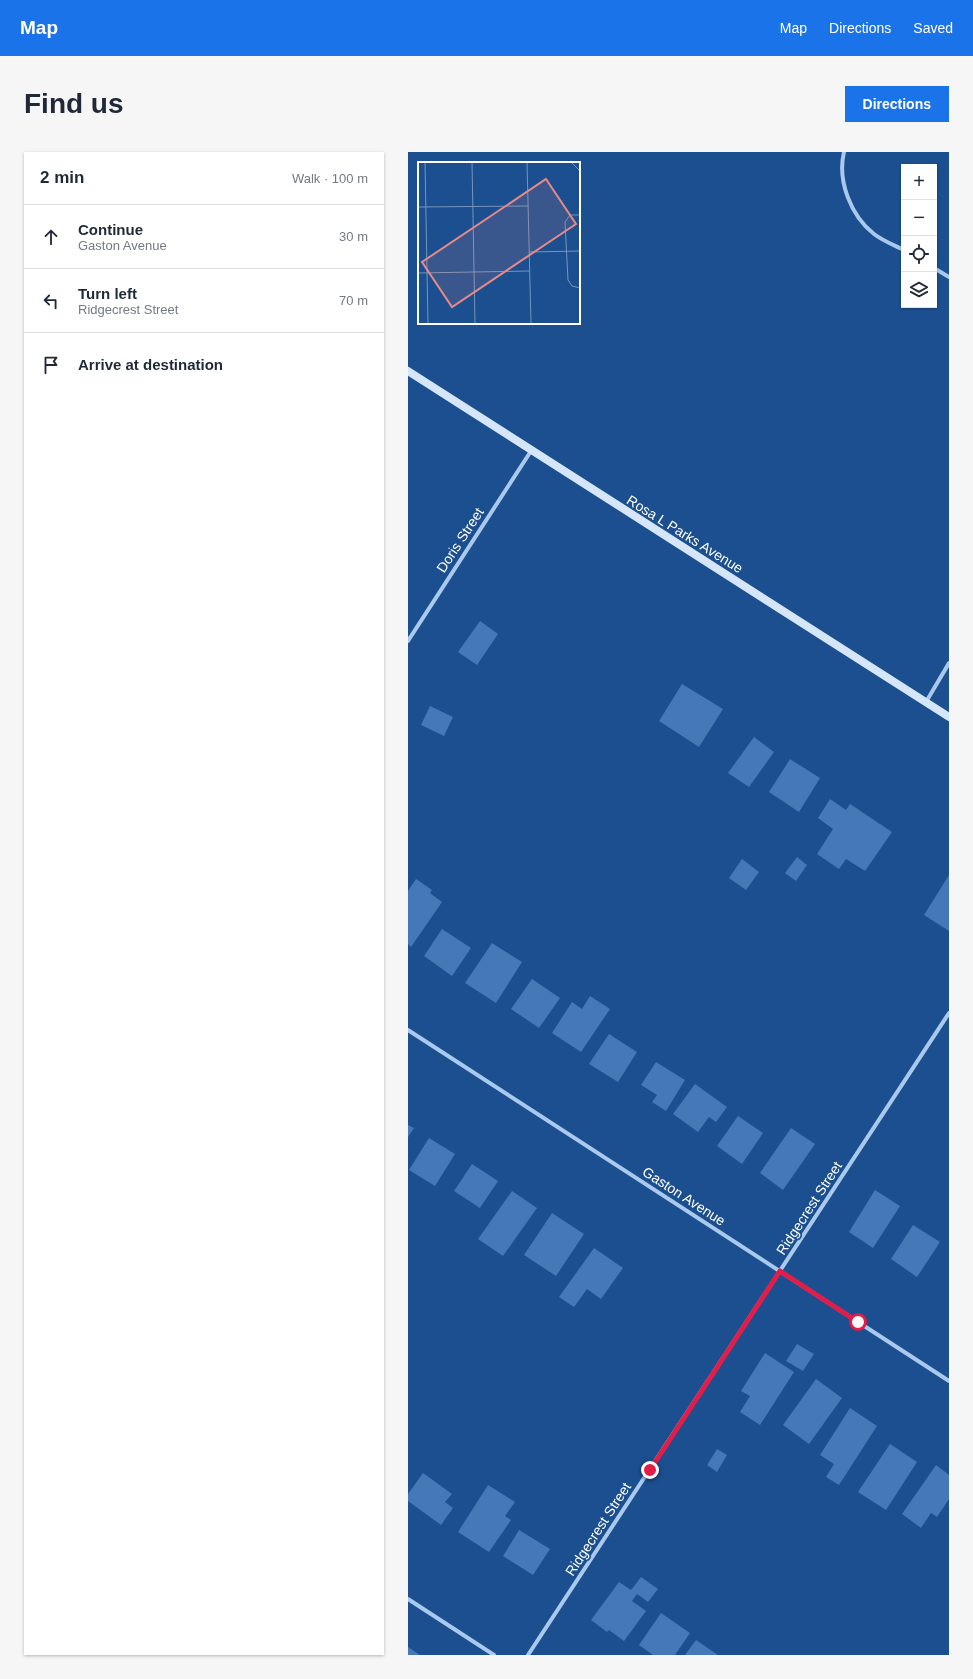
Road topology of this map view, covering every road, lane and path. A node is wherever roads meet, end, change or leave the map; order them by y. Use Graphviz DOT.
graph roads {
  1 [pos="844,152"];
  2 [pos="901,248"];
  3 [pos="937,270"];
  4 [pos="949,277"];
  5 [pos="408,372"];
  6 [pos="531,451"];
  7 [pos="408,641"];
  8 [pos="949,663"];
  9 [pos="926,702"];
  10 [pos="949,717"];
  11 [pos="949,1014"];
  12 [pos="408,1030"];
  13 [pos="780,1271"];
  14 [pos="949,1381"];
  15 [pos="408,1599"];
  16 [pos="494,1655"];
  17 [pos="528,1655"];
  1 -- 2 [label="street"];
  3 -- 4 [label="street"];
  5 -- 6 [label="street, Rosa L Parks Avenue"];
  6 -- 7 [label="street, Doris Street"];
  6 -- 9 [label="street, Rosa L Parks Avenue"];
  8 -- 9 [label="street"];
  9 -- 10 [label="street, Rosa L Parks Avenue"];
  11 -- 13 [label="street, Ridgecrest Street"];
  12 -- 13 [label="street, Gaston Avenue"];
  13 -- 14 [label="street, Gaston Avenue"];
  13 -- 17 [label="street, Ridgecrest Street"];
  15 -- 16 [label="street"];
}
